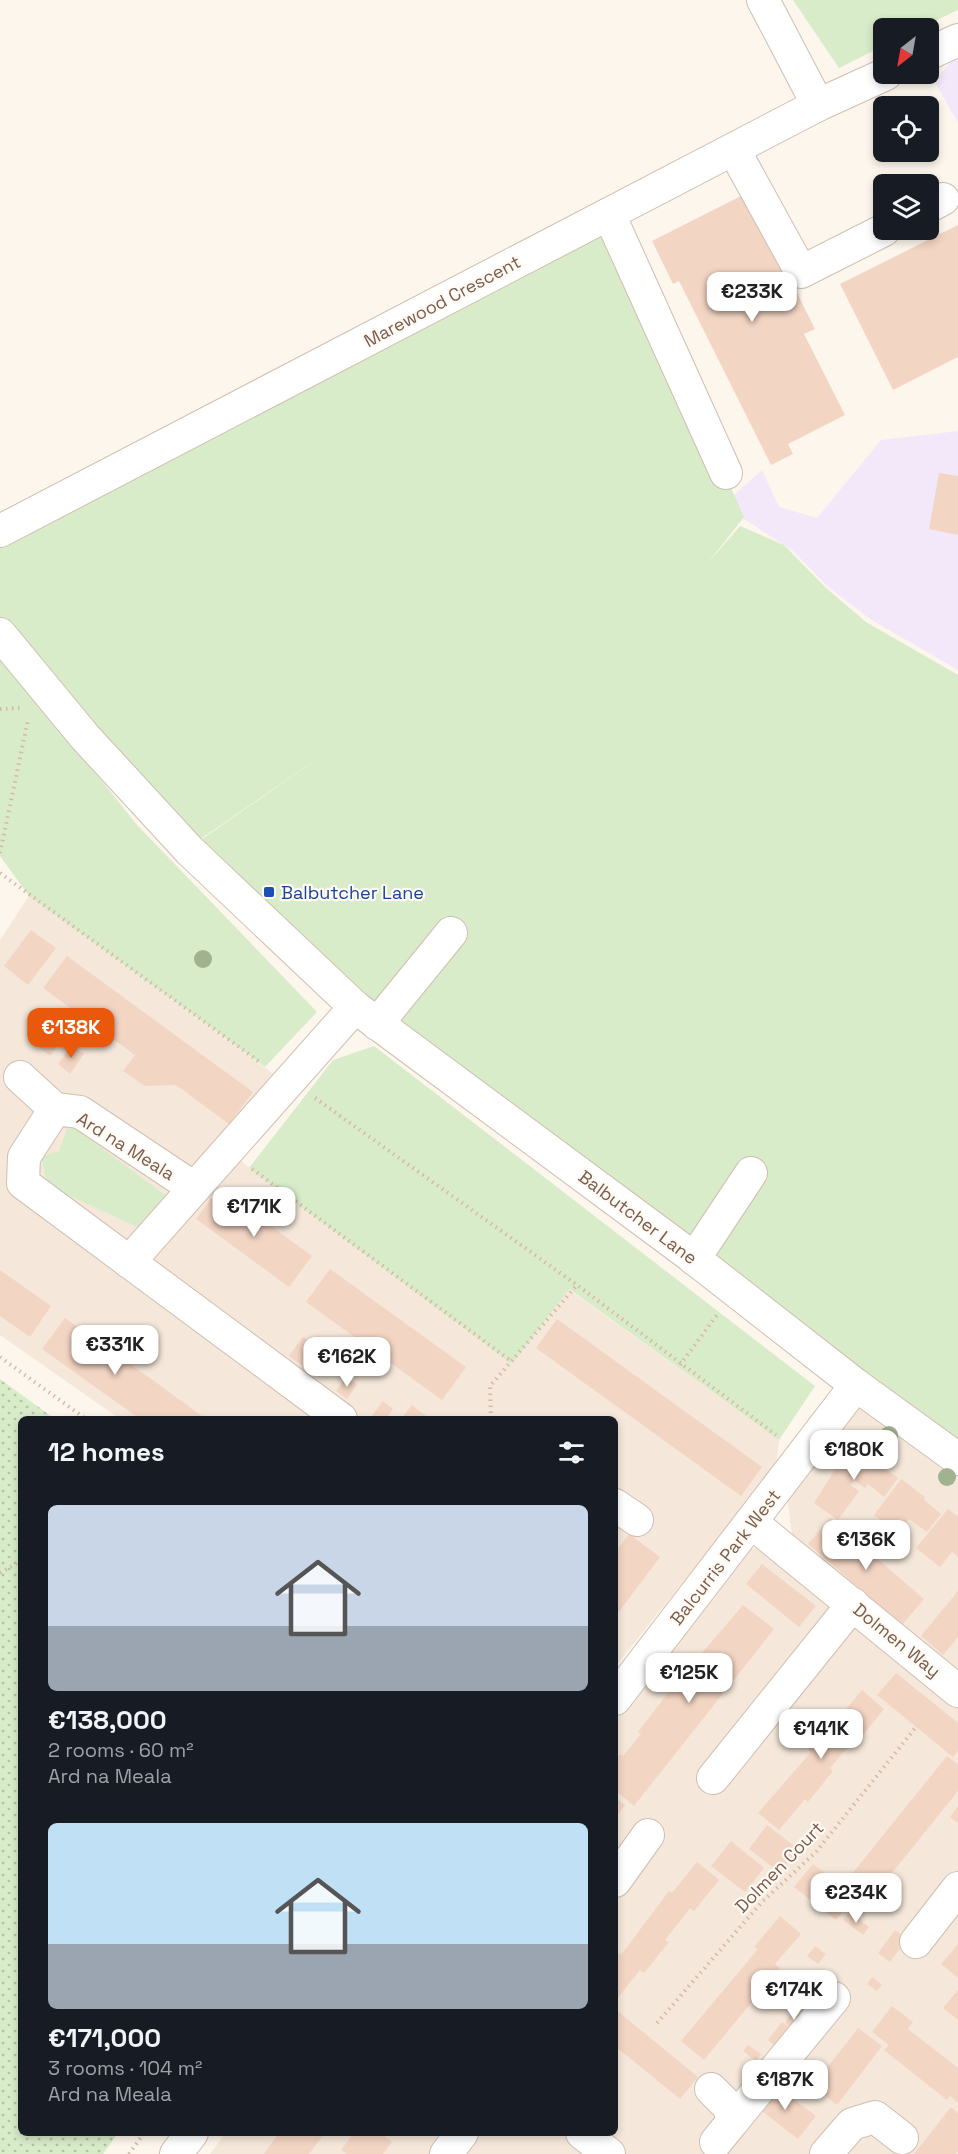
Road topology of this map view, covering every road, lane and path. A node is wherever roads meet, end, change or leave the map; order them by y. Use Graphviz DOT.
graph roads {
  1 [pos="763,0"];
  2 [pos="958,40"];
  3 [pos="939,49"];
  4 [pos="873,80"];
  5 [pos="818,105"];
  6 [pos="734,150"];
  7 [pos="609,214"];
  8 [pos="873,236"];
  9 [pos="726,473"];
  10 [pos="0,531"];
  11 [pos="0,634"];
  12 [pos="30,708"];
  13 [pos="0,709"];
  14 [pos="28,719"];
  15 [pos="0,853"];
  16 [pos="0,873"];
  17 [pos="450,933"];
  18 [pos="366,1015"];
  19 [pos="270,1070"];
  20 [pos="20,1077"];
  21 [pos="311,1096"];
  22 [pos="55,1109"];
  23 [pos="228,1150"];
  24 [pos="751,1173"];
  25 [pos="194,1188"];
  26 [pos="694,1258"];
  27 [pos="129,1262"];
  28 [pos="577,1285"];
  29 [pos="721,1310"];
  30 [pos="0,1357"];
  31 [pos="511,1362"];
  32 [pos="680,1365"];
  33 [pos="856,1385"];
  34 [pos="82,1416"];
  35 [pos="337,1416"];
  36 [pos="491,1416"];
  37 [pos="803,1455"];
  38 [pos="958,1459"];
  39 [pos="751,1522"];
  40 [pos="18,1563"];
  41 [pos="0,1573"];
  42 [pos="853,1604"];
  43 [pos="958,1691"];
  44 [pos="618,1695"];
  45 [pos="916,1727"];
  46 [pos="713,1778"];
  47 [pos="648,1835"];
  48 [pos="618,1877"];
  49 [pos="958,1888"];
  50 [pos="916,1942"];
  51 [pos="834,1998"];
  52 [pos="657,2023"];
  53 [pos="711,2089"];
  54 [pos="142,2136"];
  55 [pos="190,2136"];
  56 [pos="460,2136"];
  57 [pos="586,2136"];
  58 [pos="902,2138"];
  59 [pos="721,2143"];
  60 [pos="129,2154"];
  61 [pos="176,2154"];
  62 [pos="446,2154"];
  63 [pos="609,2154"];
  64 [pos="826,2154"];
  1 -- 5 [label="street"];
  2 -- 3 [label="street"];
  4 -- 5 [label="street, Marewood Crescent"];
  5 -- 6 [label="street, Marewood Crescent"];
  6 -- 7 [label="street, Marewood Crescent"];
  6 -- 8 [label="street"];
  7 -- 9 [label="street"];
  7 -- 10 [label="street, Marewood Crescent"];
  11 -- 18 [label="street, Balbutcher Lane"];
  12 -- 13 [label="path"];
  14 -- 15 [label="path"];
  16 -- 19 [label="path"];
  17 -- 18 [label="street, Ard na Meala"];
  18 -- 23 [label="street, Ard na Meala"];
  18 -- 26 [label="street, Balbutcher Lane"];
  20 -- 22 [label="street"];
  21 -- 28 [label="path"];
  22 -- 25 [label="street, Ard na Meala"];
  22 -- 27 [label="street, Ard na Meala"];
  23 -- 25 [label="street, Ard na Meala"];
  23 -- 31 [label="path"];
  24 -- 26 [label="street"];
  25 -- 27 [label="street, Ard na Meala"];
  26 -- 33 [label="street, Balbutcher Lane"];
  27 -- 35 [label="street, Ard na Meala"];
  28 -- 31 [label="path"];
  28 -- 32 [label="path"];
  29 -- 32 [label="path"];
  30 -- 34 [label="path"];
  31 -- 36 [label="path"];
  32 -- 37 [label="path"];
  33 -- 37 [label="street, Balcurris Park West"];
  33 -- 38 [label="street, Balbutcher Lane"];
  37 -- 39 [label="street, Balcurris Park West"];
  39 -- 42 [label="street, Dolmen Way"];
  39 -- 44 [label="street, Balcurris Park West"];
  40 -- 41 [label="path"];
  42 -- 43 [label="street, Dolmen Way"];
  42 -- 46 [label="street"];
  45 -- 52 [label="path, Dolmen Court"];
  47 -- 48 [label="street"];
  49 -- 50 [label="street"];
  51 -- 59 [label="street"];
  53 -- 59 [label="street"];
  54 -- 60 [label="path"];
  55 -- 61 [label="street"];
  56 -- 62 [label="street"];
  57 -- 63 [label="street"];
  58 -- 64 [label="street"];
}
